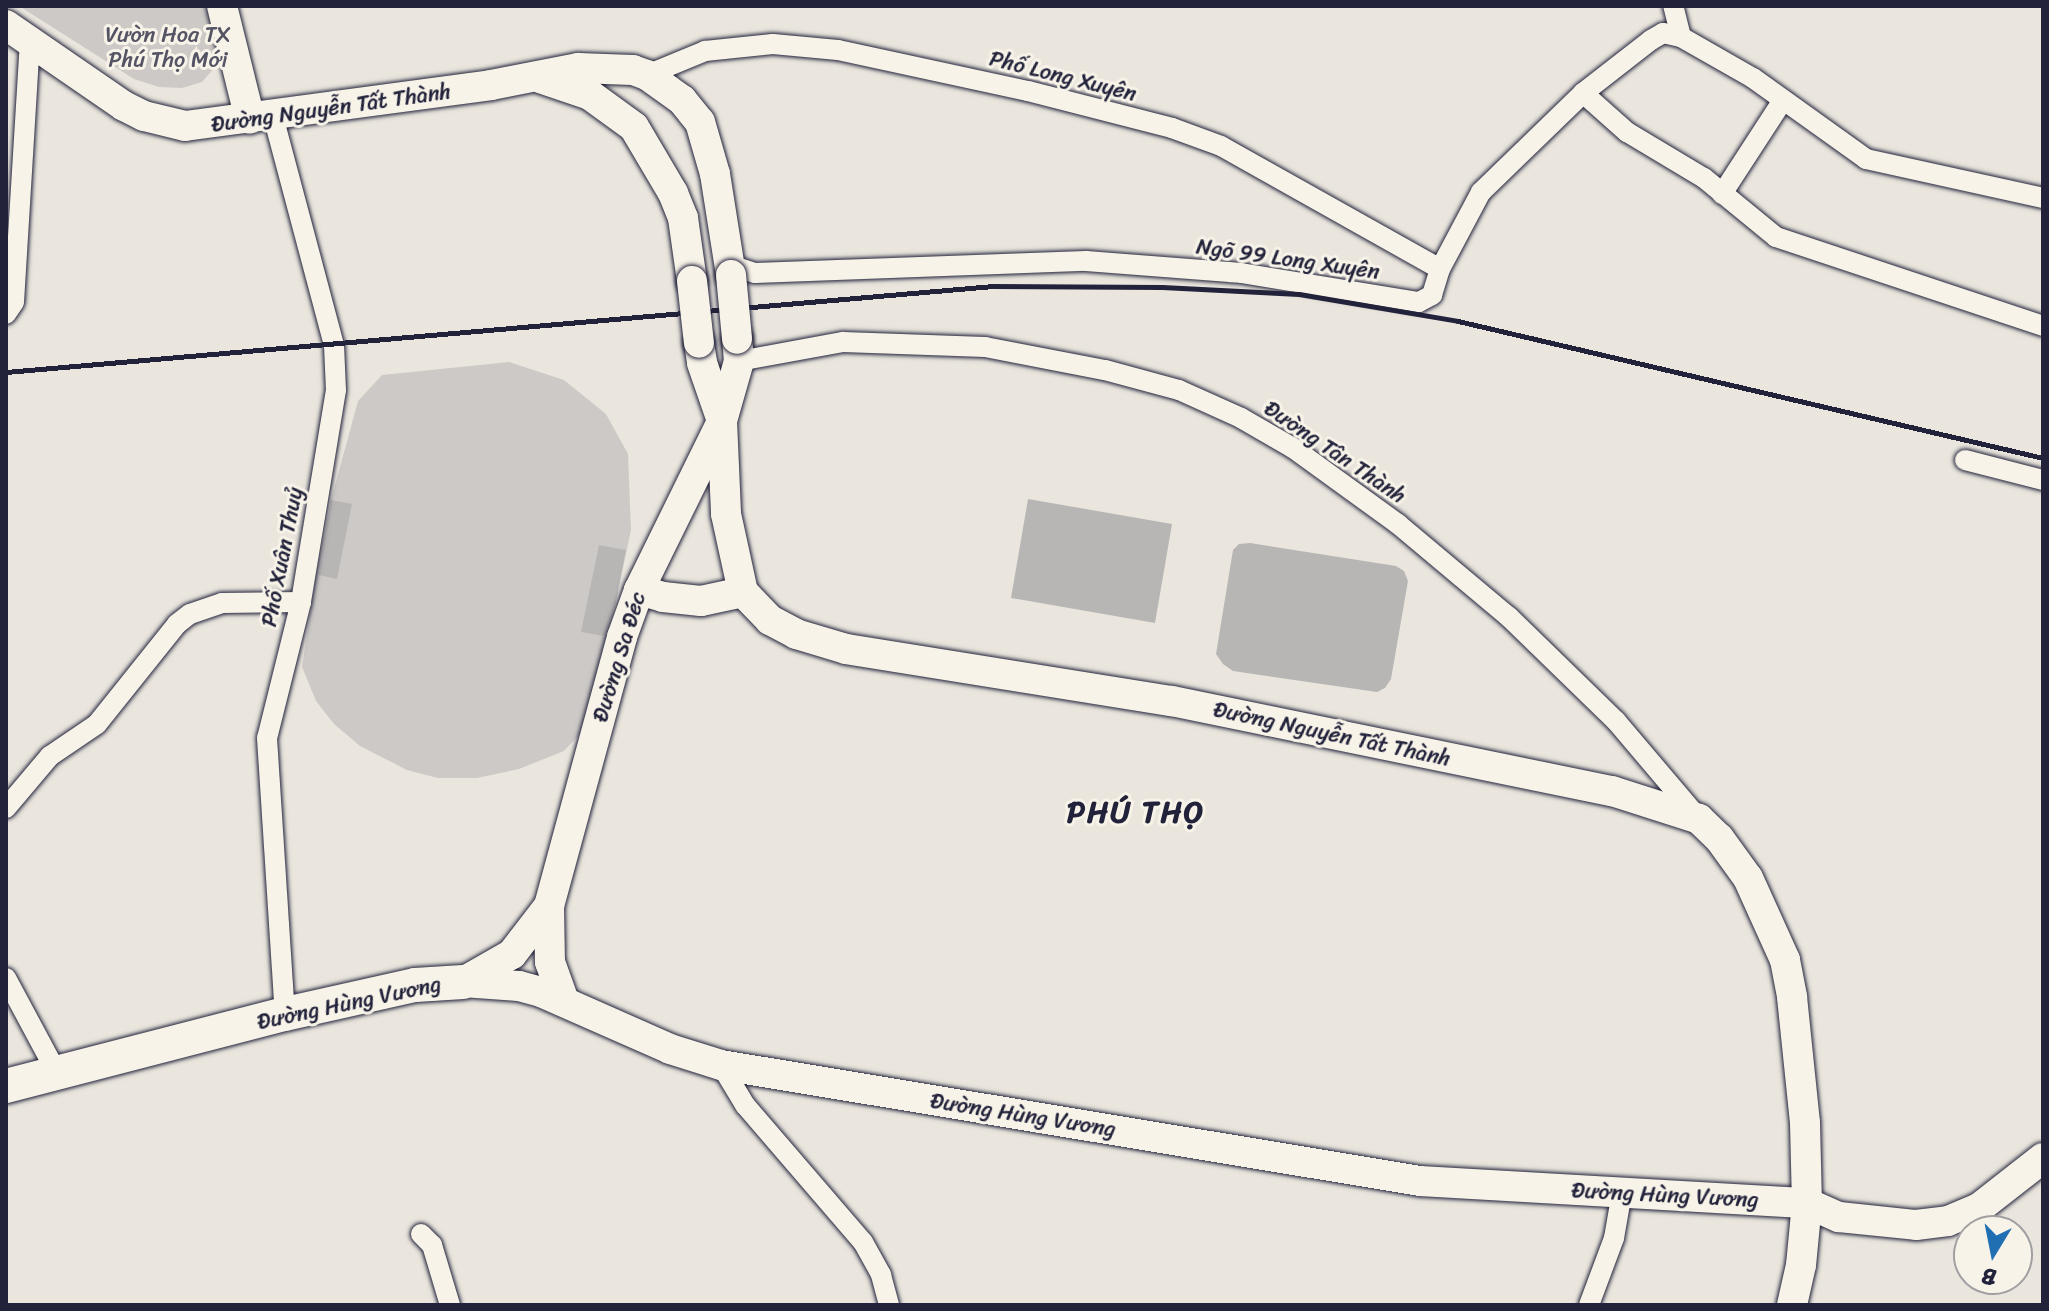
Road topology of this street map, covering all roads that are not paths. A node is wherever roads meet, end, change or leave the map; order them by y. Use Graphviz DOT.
graph roads {
  1 [pos="222,6"];
  2 [pos="1673,6"];
  3 [pos="18,34"];
  4 [pos="1681,37"];
  5 [pos="647,75"];
  6 [pos="540,78"];
  7 [pos="1583,93"];
  8 [pos="1783,100"];
  9 [pos="261,117"];
  10 [pos="1722,194"];
  11 [pos="2043,198"];
  12 [pos="1440,269"];
  13 [pos="730,270"];
  14 [pos="6,314"];
  15 [pos="2043,326"];
  16 [pos="738,350"];
  17 [pos="722,421"];
  18 [pos="1965,460"];
  19 [pos="2043,480"];
  20 [pos="639,590"];
  21 [pos="743,592"];
  22 [pos="301,602"];
  23 [pos="6,808"];
  24 [pos="1699,819"];
  25 [pos="549,906"];
  26 [pos="6,978"];
  27 [pos="463,982"];
  28 [pos="564,1001"];
  29 [pos="285,1014"];
  30 [pos="721,1065"];
  31 [pos="57,1073"];
  32 [pos="6,1086"];
  33 [pos="2043,1158"];
  34 [pos="1622,1192"];
  35 [pos="1807,1203"];
  36 [pos="421,1234"];
  37 [pos="450,1305"];
  38 [pos="889,1305"];
  39 [pos="1589,1305"];
  40 [pos="1792,1305"];
  1 -- 9 [label="main road"];
  2 -- 4 [label="street"];
  3 -- 9 [label="main road, Đường Nguyễn Tất Thành"];
  3 -- 14 [label="street"];
  4 -- 7 [label="street, Ngõ 99 Long Xuyên"];
  4 -- 8 [label="street"];
  5 -- 6 [label="main road, Đường Nguyễn Tất Thành"];
  5 -- 12 [label="street, Phố Long Xuyên"];
  5 -- 13 [label="main road, Đường Nguyễn Tất Thành"];
  6 -- 9 [label="main road, Đường Nguyễn Tất Thành"];
  6 -- 17 [label="main road, Đường Nguyễn Tất Thành, bridge"];
  7 -- 10 [label="street"];
  7 -- 12 [label="street, Ngõ 99 Long Xuyên"];
  8 -- 10 [label="street"];
  8 -- 11 [label="street"];
  9 -- 22 [label="street, Phố Xuân Thuỷ"];
  10 -- 15 [label="street"];
  12 -- 13 [label="street, Ngõ 99 Long Xuyên"];
  13 -- 16 [label="main road, Đường Nguyễn Tất Thành, bridge"];
  16 -- 17 [label="main road"];
  16 -- 24 [label="street, Đường Tân Thành"];
  17 -- 20 [label="main road, Đường Sa Đéc"];
  17 -- 21 [label="main road"];
  18 -- 19 [label="street"];
  20 -- 21 [label="main road"];
  20 -- 25 [label="main road, Đường Sa Đéc"];
  21 -- 24 [label="main road, Đường Nguyễn Tất Thành"];
  22 -- 23 [label="street"];
  22 -- 29 [label="street, Phố Xuân Thuỷ"];
  24 -- 35 [label="main road, Đường Nguyễn Tất Thành"];
  25 -- 27 [label="main road, Đường Sa Đéc"];
  25 -- 28 [label="main road, Đường Sa Đéc"];
  26 -- 31 [label="street"];
  27 -- 28 [label="main road, Đường Hùng Vương"];
  27 -- 29 [label="main road, Đường Hùng Vương"];
  28 -- 30 [label="main road, Đường Hùng Vương"];
  29 -- 31 [label="main road, Đường Hùng Vương"];
  30 -- 34 [label="main road, Đường Hùng Vương"];
  30 -- 38 [label="street"];
  31 -- 32 [label="main road, Đường Hùng Vương"];
  33 -- 35 [label="main road, Đường Hùng Vương"];
  34 -- 35 [label="main road, Đường Hùng Vương"];
  34 -- 39 [label="street"];
  35 -- 40 [label="main road, Đường Nguyễn Tất Thành"];
  36 -- 37 [label="street"];
}
